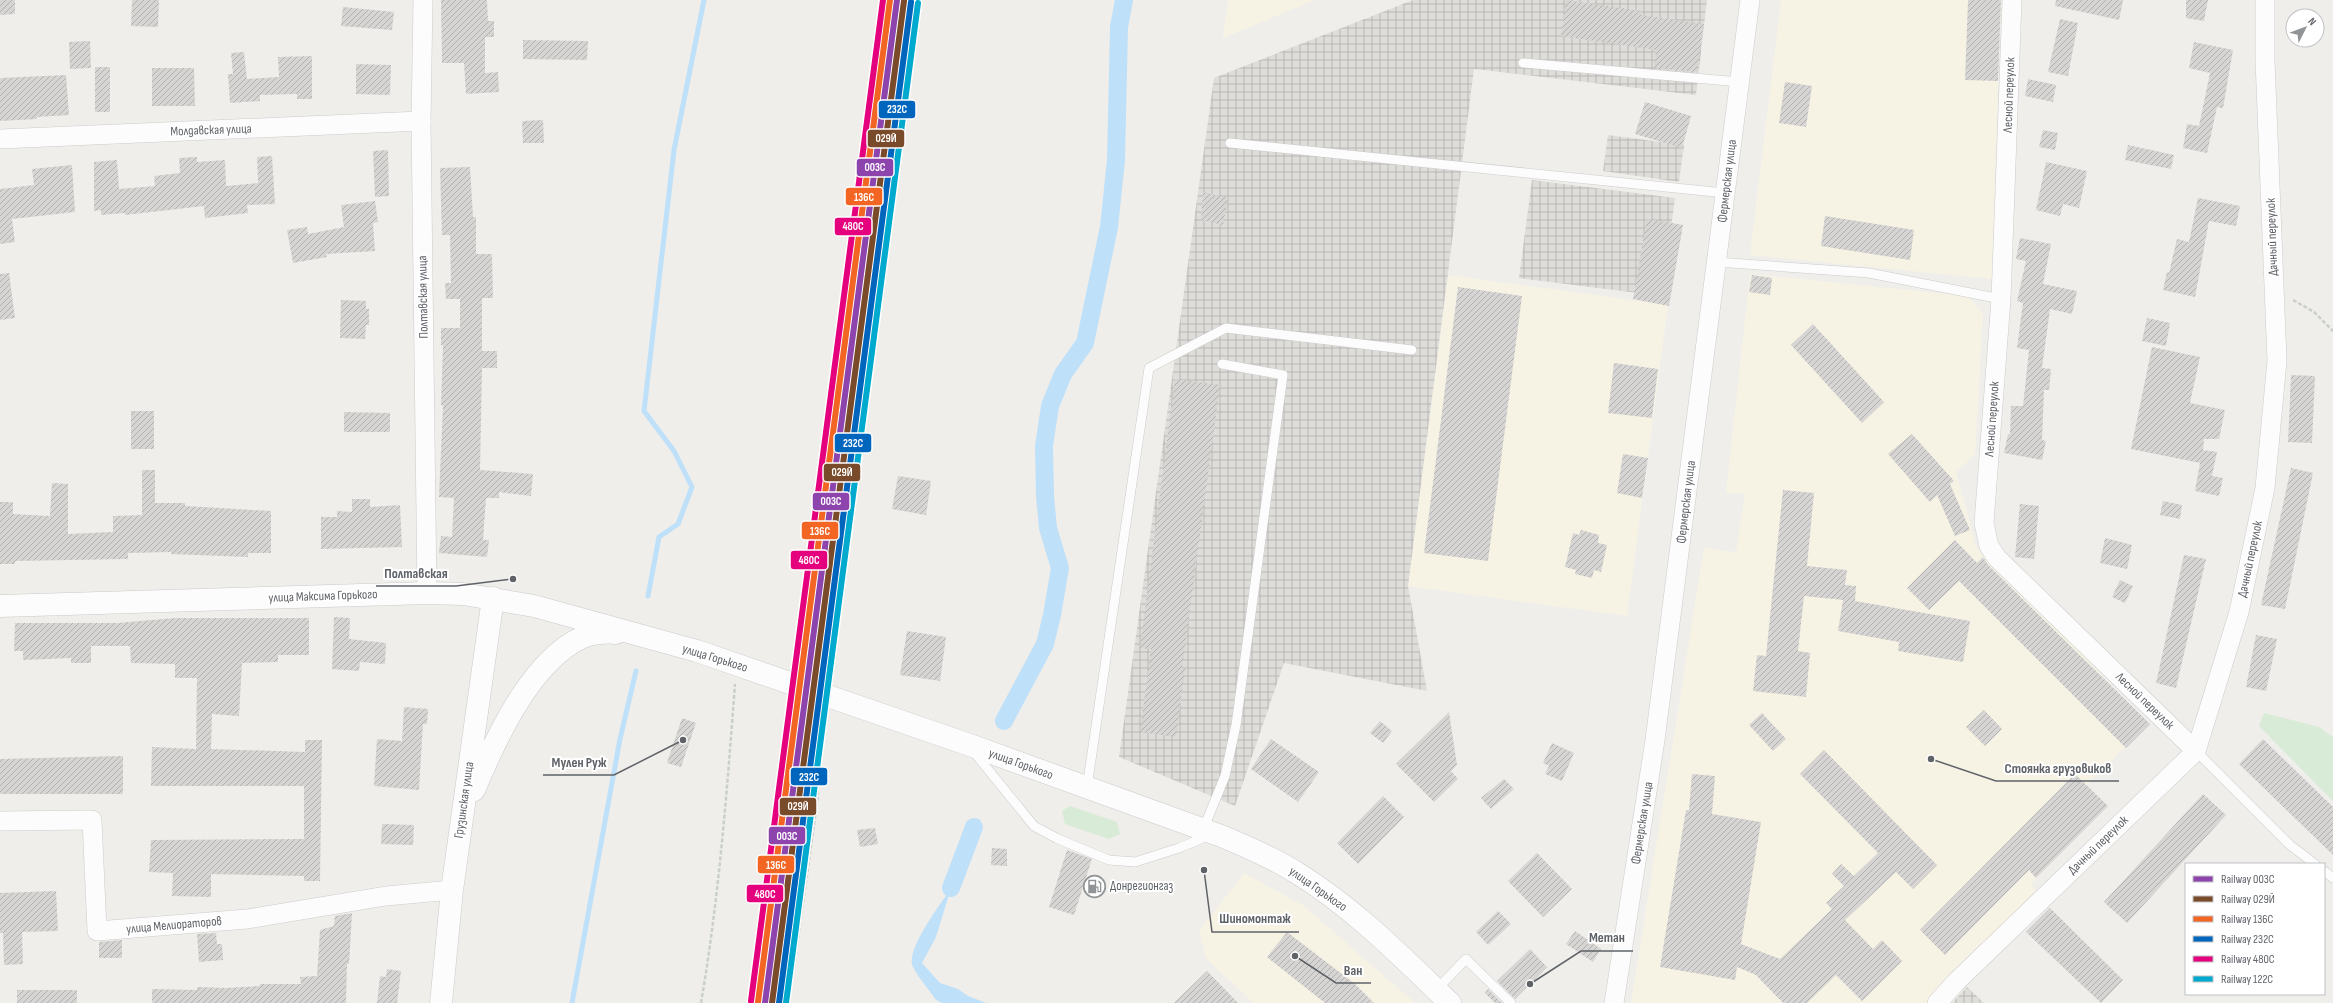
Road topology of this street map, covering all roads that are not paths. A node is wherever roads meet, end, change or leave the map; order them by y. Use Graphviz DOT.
graph roads {
  1 [pos="423,0"];
  2 [pos="1750,0"];
  3 [pos="2012,0"];
  4 [pos="2265,0"];
  5 [pos="1523,63"];
  6 [pos="1740,82"];
  7 [pos="421,121"];
  8 [pos="0,139"];
  9 [pos="1230,143"];
  10 [pos="1725,194"];
  11 [pos="1716,262"];
  12 [pos="2001,299"];
  13 [pos="1412,350"];
  14 [pos="1222,364"];
  15 [pos="427,593"];
  16 [pos="493,598"];
  17 [pos="0,606"];
  18 [pos="641,635"];
  19 [pos="967,744"];
  20 [pos="2196,751"];
  21 [pos="1087,787"];
  22 [pos="0,821"];
  23 [pos="1208,831"];
  24 [pos="460,833"];
  25 [pos="2314,863"];
  26 [pos="2325,872"];
  27 [pos="2333,878"];
  28 [pos="452,890"];
  29 [pos="1443,996"];
  30 [pos="441,1003"];
  31 [pos="1511,1003"];
  32 [pos="1614,1003"];
  33 [pos="1937,1003"];
  1 -- 7 [label="street, Полтавская улица"];
  2 -- 6 [label="street, Фермерская улица"];
  3 -- 12 [label="street, Лесной переулок"];
  4 -- 20 [label="street, Дачный переулок"];
  5 -- 6 [label="lane"];
  6 -- 10 [label="street, Фермерская улица"];
  7 -- 8 [label="street, Молдавская улица"];
  7 -- 15 [label="street, Полтавская улица"];
  9 -- 10 [label="lane"];
  10 -- 11 [label="street, Фермерская улица"];
  11 -- 12 [label="lane"];
  11 -- 32 [label="street, Фермерская улица"];
  12 -- 20 [label="street, Лесной переулок"];
  13 -- 21 [label="lane"];
  14 -- 23 [label="lane"];
  15 -- 16 [label="main road, улица Максима Горького"];
  15 -- 17 [label="main road, улица Максима Горького"];
  16 -- 18 [label="main road, улица Максима Горького"];
  16 -- 24 [label="main road, Грузинская улица"];
  18 -- 19 [label="main road, улица Горького"];
  18 -- 24 [label="main road"];
  19 -- 21 [label="main road, улица Горького"];
  19 -- 23 [label="lane"];
  20 -- 25 [label="lane"];
  20 -- 33 [label="street, Дачный переулок"];
  21 -- 23 [label="main road, улица Горького"];
  22 -- 28 [label="street, улица Мелиораторов"];
  23 -- 29 [label="main road, улица Горького"];
  24 -- 28 [label="main road, Грузинская улица"];
  26 -- 27 [label="lane"];
  28 -- 30 [label="main road, Грузинская улица"];
  29 -- 31 [label="lane"];
}
